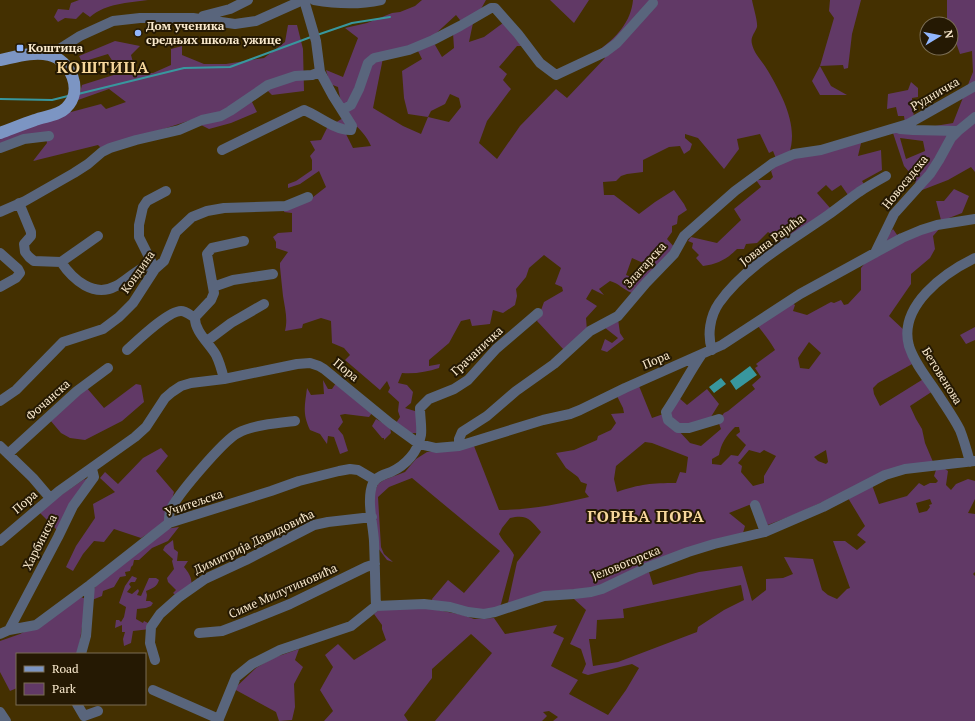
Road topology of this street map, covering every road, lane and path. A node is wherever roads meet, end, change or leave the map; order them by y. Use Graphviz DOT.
graph roads {
  1 [pos="248,0"];
  2 [pos="304,0"];
  3 [pos="314,0"];
  4 [pos="381,0"];
  5 [pos="653,3"];
  6 [pos="193,18"];
  7 [pos="50,55"];
  8 [pos="0,60"];
  9 [pos="320,72"];
  10 [pos="975,86"];
  11 [pos="342,110"];
  12 [pos="975,117"];
  13 [pos="908,124"];
  14 [pos="894,128"];
  15 [pos="958,131"];
  16 [pos="0,133"];
  17 [pos="49,136"];
  18 [pos="0,148"];
  19 [pos="222,150"];
  20 [pos="886,176"];
  21 [pos="166,191"];
  22 [pos="308,197"];
  23 [pos="19,203"];
  24 [pos="0,212"];
  25 [pos="975,219"];
  26 [pos="98,236"];
  27 [pos="244,241"];
  28 [pos="0,253"];
  29 [pos="875,253"];
  30 [pos="975,258"];
  31 [pos="61,262"];
  32 [pos="156,269"];
  33 [pos="273,274"];
  34 [pos="0,287"];
  35 [pos="213,287"];
  36 [pos="264,304"];
  37 [pos="538,313"];
  38 [pos="194,318"];
  39 [pos="206,341"];
  40 [pos="127,350"];
  41 [pos="707,352"];
  42 [pos="108,368"];
  43 [pos="224,379"];
  44 [pos="0,401"];
  45 [pos="719,419"];
  46 [pos="294,421"];
  47 [pos="419,444"];
  48 [pos="0,446"];
  49 [pos="459,446"];
  50 [pos="8,454"];
  51 [pos="972,462"];
  52 [pos="92,469"];
  53 [pos="375,480"];
  54 [pos="50,498"];
  55 [pos="755,505"];
  56 [pos="372,517"];
  57 [pos="170,523"];
  58 [pos="765,532"];
  59 [pos="0,541"];
  60 [pos="375,564"];
  61 [pos="90,585"];
  62 [pos="376,606"];
  63 [pos="5,632"];
  64 [pos="199,633"];
  65 [pos="81,653"];
  66 [pos="155,660"];
  67 [pos="153,690"];
  68 [pos="78,705"];
  69 [pos="98,711"];
  70 [pos="0,712"];
  71 [pos="219,720"];
  72 [pos="6,721"];
  1 -- 6 [label="street"];
  2 -- 6 [label="street"];
  2 -- 9 [label="street"];
  3 -- 4 [label="street"];
  5 -- 11 [label="street"];
  6 -- 7 [label="street"];
  7 -- 8 [label="main road"];
  7 -- 16 [label="main road"];
  9 -- 11 [label="street"];
  9 -- 23 [label="street"];
  10 -- 13 [label="street, Рудничка"];
  11 -- 19 [label="street"];
  12 -- 15 [label="street"];
  13 -- 14 [label="street, Златарска"];
  14 -- 15 [label="street, Златарска"];
  14 -- 49 [label="street, Златарска"];
  15 -- 29 [label="street, Новосадска"];
  17 -- 18 [label="street"];
  20 -- 41 [label="street, Јована Рајића"];
  21 -- 32 [label="street"];
  22 -- 32 [label="street, Кондина"];
  23 -- 24 [label="street"];
  23 -- 31 [label="street"];
  25 -- 29 [label="street, Пора"];
  26 -- 31 [label="street"];
  27 -- 35 [label="street"];
  28 -- 34 [label="street"];
  29 -- 41 [label="street, Пора"];
  30 -- 51 [label="street, Бетовенова"];
  31 -- 32 [label="street"];
  32 -- 44 [label="street, Кондина"];
  33 -- 35 [label="street"];
  35 -- 38 [label="street"];
  36 -- 39 [label="street"];
  37 -- 47 [label="street, Грачаничка"];
  38 -- 39 [label="street"];
  38 -- 40 [label="street"];
  39 -- 43 [label="street"];
  41 -- 45 [label="street, Пора"];
  41 -- 49 [label="street, Пора"];
  42 -- 50 [label="street, Фочанска"];
  43 -- 47 [label="street, Пора"];
  43 -- 52 [label="street, Пора"];
  46 -- 57 [label="street"];
  47 -- 49 [label="street, Пора"];
  47 -- 53 [label="street"];
  48 -- 50 [label="street"];
  50 -- 54 [label="street"];
  51 -- 58 [label="street, Јеловогорска"];
  52 -- 54 [label="street, Пора"];
  52 -- 63 [label="street, Харбинска"];
  53 -- 56 [label="street"];
  53 -- 57 [label="street, Учитељска"];
  54 -- 59 [label="street, Пора"];
  55 -- 58 [label="street"];
  56 -- 60 [label="street"];
  56 -- 66 [label="street, Димитрија Давидовића"];
  57 -- 61 [label="street, Учитељска"];
  58 -- 62 [label="street, Јеловогорска"];
  60 -- 62 [label="street"];
  60 -- 64 [label="street, Симе Милутиновића"];
  61 -- 63 [label="street, Учитељска"];
  61 -- 65 [label="street"];
  62 -- 71 [label="street"];
  67 -- 71 [label="street"];
  68 -- 69 [label="street"];
  70 -- 72 [label="street"];
}
